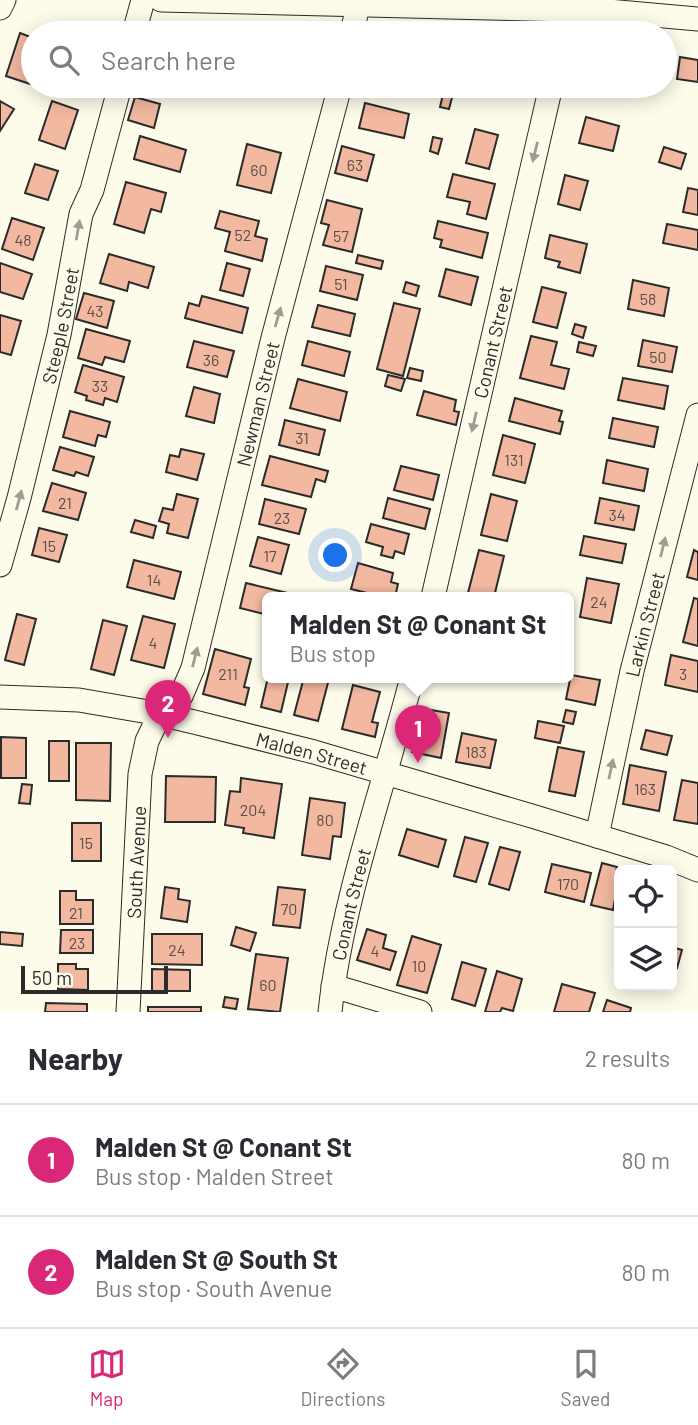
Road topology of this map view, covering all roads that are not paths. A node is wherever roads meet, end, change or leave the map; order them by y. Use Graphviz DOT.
graph roads {
  1 [pos="4,0"];
  2 [pos="143,0"];
  3 [pos="161,0"];
  4 [pos="359,2"];
  5 [pos="571,5"];
  6 [pos="0,8"];
  7 [pos="698,19"];
  8 [pos="137,21"];
  9 [pos="355,21"];
  10 [pos="117,98"];
  11 [pos="337,98"];
  12 [pos="548,98"];
  13 [pos="698,415"];
  14 [pos="0,565"];
  15 [pos="434,592"];
  16 [pos="410,683"];
  17 [pos="0,697"];
  18 [pos="160,714"];
  19 [pos="387,773"];
  20 [pos="597,836"];
  21 [pos="698,870"];
  22 [pos="333,986"];
  23 [pos="128,1012"];
  24 [pos="330,1012"];
  25 [pos="420,1012"];
  1 -- 6 [label="street"];
  2 -- 8 [label="street"];
  3 -- 4 [label="street"];
  4 -- 5 [label="street"];
  4 -- 9 [label="street"];
  5 -- 7 [label="street"];
  14 -- 10 [label="street, Steeple Street, one-way"];
  18 -- 11 [label="street, Newman Street, one-way"];
  12 -- 15 [label="street, Conant Street, one-way"];
  20 -- 13 [label="street, Larkin Street, one-way"];
  16 -- 19 [label="street, Conant Street"];
  17 -- 18 [label="street, Malden Street"];
  18 -- 19 [label="street, Malden Street"];
  18 -- 23 [label="street, South Avenue"];
  19 -- 20 [label="street, Malden Street"];
  19 -- 22 [label="street, Conant Street"];
  20 -- 21 [label="street, Malden Street"];
  22 -- 24 [label="street, Conant Street"];
  22 -- 25 [label="street"];
}
